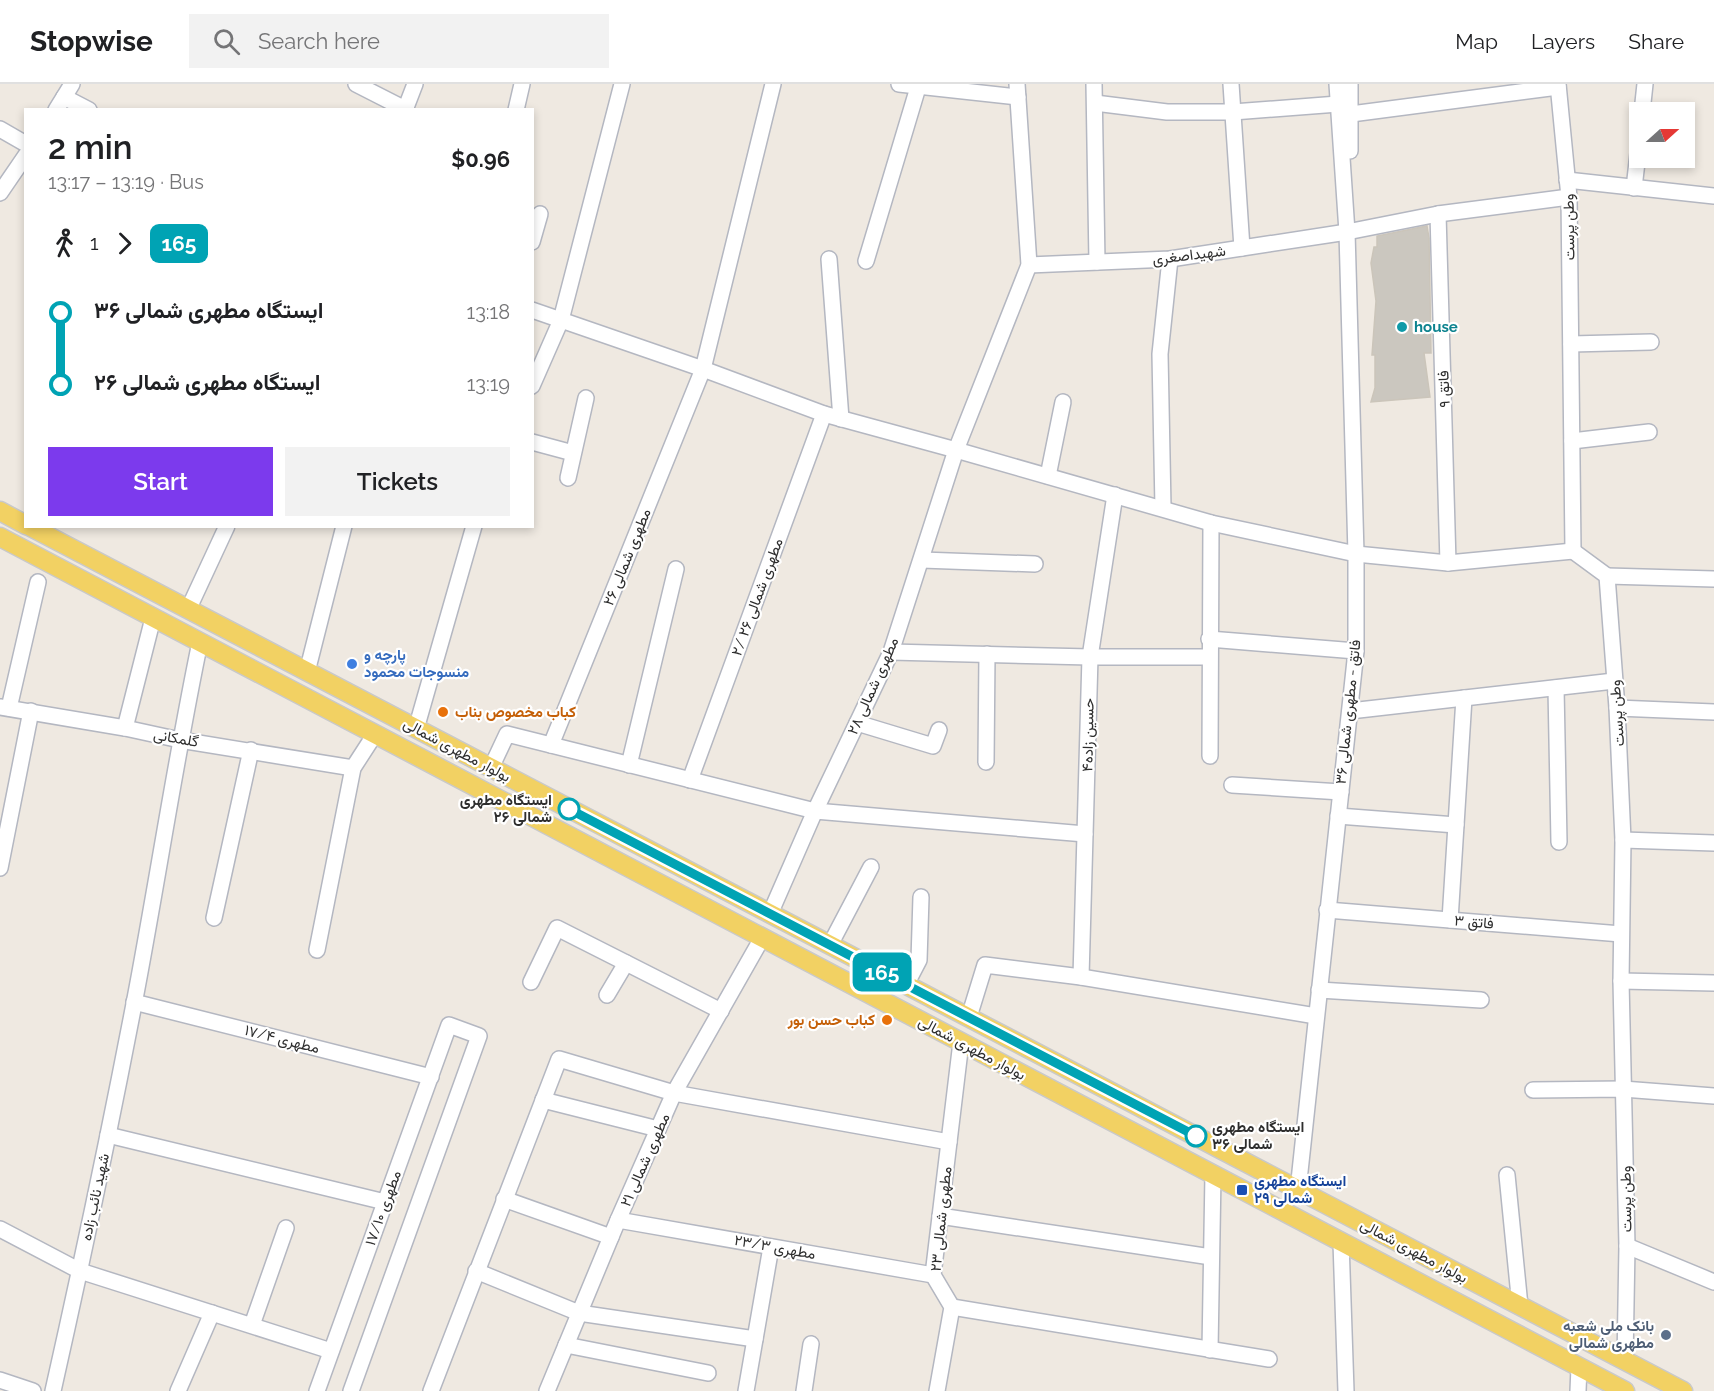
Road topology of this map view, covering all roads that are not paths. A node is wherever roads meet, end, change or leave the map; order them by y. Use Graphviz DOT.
graph roads {
  1 [pos="356,84"];
  2 [pos="415,84"];
  3 [pos="522,84"];
  4 [pos="622,84"];
  5 [pos="773,84"];
  6 [pos="899,84"];
  7 [pos="1094,84"];
  8 [pos="1232,84"];
  9 [pos="1337,84"];
  10 [pos="1350,84"];
  11 [pos="1645,84"];
  12 [pos="919,85"];
  13 [pos="1558,85"];
  14 [pos="1017,91"];
  15 [pos="64,97"];
  16 [pos="1643,102"];
  17 [pos="1095,103"];
  18 [pos="1338,104"];
  19 [pos="85,108"];
  20 [pos="403,108"];
  21 [pos="405,108"];
  22 [pos="516,108"];
  23 [pos="1233,112"];
  24 [pos="1351,114"];
  25 [pos="0,129"];
  26 [pos="24,143"];
  27 [pos="24,158"];
  28 [pos="1636,168"];
  29 [pos="1567,180"];
  30 [pos="1634,188"];
  31 [pos="0,193"];
  32 [pos="1714,196"];
  33 [pos="1569,197"];
  34 [pos="540,213"];
  35 [pos="1438,214"];
  36 [pos="1347,232"];
  37 [pos="534,235"];
  38 [pos="1242,248"];
  39 [pos="1170,259"];
  40 [pos="829,260"];
  41 [pos="866,261"];
  42 [pos="1097,262"];
  43 [pos="1029,265"];
  44 [pos="534,311"];
  45 [pos="561,320"];
  46 [pos="1651,342"];
  47 [pos="1571,344"];
  48 [pos="703,369"];
  49 [pos="534,381"];
  50 [pos="586,398"];
  51 [pos="1063,402"];
  52 [pos="824,414"];
  53 [pos="841,419"];
  54 [pos="1649,432"];
  55 [pos="1572,441"];
  56 [pos="534,443"];
  57 [pos="956,450"];
  58 [pos="573,453"];
  59 [pos="1048,476"];
  60 [pos="568,478"];
  61 [pos="1115,495"];
  62 [pos="1163,508"];
  63 [pos="0,512"];
  64 [pos="1211,523"];
  65 [pos="24,524"];
  66 [pos="36,528"];
  67 [pos="226,528"];
  68 [pos="343,528"];
  69 [pos="473,528"];
  70 [pos="53,532"];
  71 [pos="0,537"];
  72 [pos="1573,551"];
  73 [pos="1356,555"];
  74 [pos="922,560"];
  75 [pos="1448,563"];
  76 [pos="1035,564"];
  77 [pos="676,569"];
  78 [pos="1607,576"];
  79 [pos="1714,579"];
  80 [pos="38,582"];
  81 [pos="188,610"];
  82 [pos="153,618"];
  83 [pos="1209,639"];
  84 [pos="200,642"];
  85 [pos="1356,651"];
  86 [pos="891,652"];
  87 [pos="987,654"];
  88 [pos="1090,657"];
  89 [pos="1209,657"];
  90 [pos="307,672"];
  91 [pos="1614,681"];
  92 [pos="1556,688"];
  93 [pos="1464,698"];
  94 [pos="4,708"];
  95 [pos="1617,708"];
  96 [pos="31,711"];
  97 [pos="1350,711"];
  98 [pos="1714,712"];
  99 [pos="857,723"];
  100 [pos="125,728"];
  101 [pos="416,729"];
  102 [pos="939,730"];
  103 [pos="375,734"];
  104 [pos="180,740"];
  105 [pos="551,745"];
  106 [pos="251,750"];
  107 [pos="1210,756"];
  108 [pos="986,762"];
  109 [pos="629,765"];
  110 [pos="353,768"];
  111 [pos="491,768"];
  112 [pos="690,780"];
  113 [pos="1232,785"];
  114 [pos="1341,792"];
  115 [pos="815,811"];
  116 [pos="1338,816"];
  117 [pos="1456,825"];
  118 [pos="1085,834"];
  119 [pos="1623,840"];
  120 [pos="1559,842"];
  121 [pos="1714,843"];
  122 [pos="871,867"];
  123 [pos="0,868"];
  124 [pos="921,897"];
  125 [pos="1327,910"];
  126 [pos="770,914"];
  127 [pos="214,918"];
  128 [pos="1450,920"];
  129 [pos="1621,934"];
  130 [pos="762,938"];
  131 [pos="830,945"];
  132 [pos="317,950"];
  133 [pos="626,963"];
  134 [pos="1081,977"];
  135 [pos="1621,981"];
  136 [pos="531,982"];
  137 [pos="1714,983"];
  138 [pos="906,985"];
  139 [pos="1318,990"];
  140 [pos="608,995"];
  141 [pos="1481,1000"];
  142 [pos="134,1002"];
  143 [pos="721,1011"];
  144 [pos="1316,1016"];
  145 [pos="969,1017"];
  146 [pos="961,1042"];
  147 [pos="430,1077"];
  148 [pos="1623,1089"];
  149 [pos="1533,1090"];
  150 [pos="674,1094"];
  151 [pos="1714,1096"];
  152 [pos="543,1100"];
  153 [pos="1130,1102"];
  154 [pos="1119,1125"];
  155 [pos="658,1129"];
  156 [pos="108,1135"];
  157 [pos="949,1142"];
  158 [pos="1212,1174"];
  159 [pos="1507,1175"];
  160 [pos="1298,1190"];
  161 [pos="504,1199"];
  162 [pos="385,1202"];
  163 [pos="940,1216"];
  164 [pos="618,1220"];
  165 [pos="286,1228"];
  166 [pos="0,1229"];
  167 [pos="611,1237"];
  168 [pos="1341,1242"];
  169 [pos="1627,1246"];
  170 [pos="771,1247"];
  171 [pos="1211,1257"];
  172 [pos="80,1270"];
  173 [pos="476,1271"];
  174 [pos="933,1275"];
  175 [pos="1714,1282"];
  176 [pos="1520,1306"];
  177 [pos="952,1307"];
  178 [pos="212,1313"];
  179 [pos="579,1313"];
  180 [pos="252,1325"];
  181 [pos="1562,1328"];
  182 [pos="755,1339"];
  183 [pos="811,1344"];
  184 [pos="566,1345"];
  185 [pos="1210,1350"];
  186 [pos="331,1351"];
  187 [pos="1551,1352"];
  188 [pos="1269,1359"];
  189 [pos="1625,1361"];
  190 [pos="1579,1367"];
  191 [pos="708,1373"];
  192 [pos="0,1380"];
  193 [pos="33,1391"];
  194 [pos="53,1391"];
  195 [pos="178,1391"];
  196 [pos="317,1391"];
  197 [pos="351,1391"];
  198 [pos="431,1391"];
  199 [pos="547,1391"];
  200 [pos="746,1391"];
  201 [pos="804,1391"];
  202 [pos="937,1391"];
  203 [pos="1346,1391"];
  204 [pos="1578,1391"];
  205 [pos="1625,1391"];
  206 [pos="1683,1391"];
  1 -- 20 [label="street"];
  2 -- 21 [label="street"];
  3 -- 22 [label="street"];
  4 -- 45 [label="street"];
  5 -- 48 [label="street, مطهری شمالی ۲۶"];
  6 -- 12 [label="street"];
  7 -- 17 [label="street"];
  8 -- 23 [label="street"];
  9 -- 18 [label="street"];
  10 -- 24 [label="street"];
  11 -- 16 [label="street"];
  12 -- 14 [label="street"];
  12 -- 41 [label="street"];
  13 -- 24 [label="street"];
  13 -- 29 [label="street, وطن پرست"];
  14 -- 43 [label="street"];
  15 -- 19 [label="street"];
  17 -- 23 [label="street"];
  17 -- 42 [label="street"];
  18 -- 23 [label="street"];
  18 -- 36 [label="street"];
  23 -- 38 [label="street"];
  24 -- 36 [label="street"];
  25 -- 26 [label="street"];
  27 -- 31 [label="street"];
  28 -- 30 [label="street"];
  29 -- 30 [label="street"];
  29 -- 33 [label="street, وطن پرست"];
  30 -- 32 [label="street"];
  33 -- 35 [label="street, شهیداصغری"];
  33 -- 47 [label="street, وطن پرست"];
  34 -- 37 [label="street"];
  35 -- 36 [label="street, شهیداصغری"];
  35 -- 75 [label="street, فاتق ۹"];
  36 -- 38 [label="street, شهیداصغری"];
  36 -- 73 [label="street, فاتق - مطهری شمالی ۳۶"];
  38 -- 39 [label="street, شهیداصغری"];
  39 -- 42 [label="street, شهیداصغری"];
  39 -- 62 [label="street"];
  40 -- 53 [label="street"];
  42 -- 43 [label="street, شهیداصغری"];
  43 -- 57 [label="street, مطهری شمالی ۲۸"];
  44 -- 45 [label="street"];
  45 -- 48 [label="street"];
  45 -- 49 [label="street"];
  46 -- 47 [label="street"];
  47 -- 55 [label="street, وطن پرست"];
  48 -- 52 [label="street"];
  48 -- 105 [label="street, مطهری شمالی ۲۶"];
  50 -- 58 [label="street"];
  51 -- 59 [label="street"];
  52 -- 53 [label="street"];
  52 -- 112 [label="street, مطهری شمالی ۲۶ /۲"];
  53 -- 57 [label="street"];
  54 -- 55 [label="street"];
  55 -- 72 [label="street, وطن پرست"];
  56 -- 58 [label="street"];
  57 -- 59 [label="street"];
  57 -- 74 [label="street, مطهری شمالی ۲۸"];
  58 -- 60 [label="street"];
  59 -- 61 [label="street"];
  61 -- 62 [label="street"];
  61 -- 88 [label="street, حسین زاده۴"];
  62 -- 64 [label="street"];
  63 -- 65 [label="main road, بولوار مطهری شمالی"];
  64 -- 73 [label="street"];
  64 -- 83 [label="street"];
  66 -- 70 [label="main road, بولوار مطهری شمالی"];
  67 -- 81 [label="street"];
  68 -- 90 [label="street"];
  69 -- 101 [label="street"];
  70 -- 81 [label="main road, بولوار مطهری شمالی"];
  71 -- 82 [label="main road, بولوار مطهری شمالی"];
  72 -- 75 [label="street"];
  72 -- 78 [label="street"];
  73 -- 75 [label="street"];
  73 -- 85 [label="street, فاتق - مطهری شمالی ۳۶"];
  74 -- 76 [label="street"];
  74 -- 86 [label="street, مطهری شمالی ۲۸"];
  77 -- 109 [label="street"];
  78 -- 79 [label="street"];
  78 -- 91 [label="street, وطن پرست"];
  80 -- 94 [label="street"];
  81 -- 90 [label="main road, بولوار مطهری شمالی"];
  82 -- 84 [label="main road, بولوار مطهری شمالی"];
  82 -- 100 [label="street"];
  83 -- 85 [label="street"];
  83 -- 89 [label="street"];
  84 -- 103 [label="main road, بولوار مطهری شمالی"];
  84 -- 104 [label="street, شهید نائب زاده"];
  85 -- 97 [label="street, فاتق - مطهری شمالی ۳۶"];
  86 -- 87 [label="street"];
  86 -- 99 [label="street, مطهری شمالی ۲۸"];
  87 -- 88 [label="street"];
  87 -- 108 [label="street"];
  88 -- 89 [label="street"];
  88 -- 118 [label="street, حسین زاده۴"];
  89 -- 107 [label="street"];
  90 -- 101 [label="main road, بولوار مطهری شمالی"];
  91 -- 92 [label="street"];
  91 -- 95 [label="street, وطن پرست"];
  92 -- 93 [label="street"];
  92 -- 120 [label="street"];
  93 -- 97 [label="street"];
  93 -- 117 [label="street"];
  94 -- 96 [label="street, گلمکانی"];
  95 -- 98 [label="street"];
  95 -- 119 [label="street, وطن پرست"];
  96 -- 100 [label="street, گلمکانی"];
  96 -- 123 [label="street"];
  97 -- 114 [label="street, فاتق - مطهری شمالی ۳۶"];
  99 -- 102 [label="street"];
  99 -- 115 [label="street, مطهری شمالی ۲۸"];
  100 -- 104 [label="street, گلمکانی"];
  101 -- 111 [label="main road, بولوار مطهری شمالی"];
  103 -- 110 [label="street"];
  103 -- 130 [label="main road, بولوار مطهری شمالی"];
  104 -- 106 [label="street, گلمکانی"];
  104 -- 142 [label="street, شهید نائب زاده"];
  105 -- 109 [label="street"];
  105 -- 111 [label="street"];
  106 -- 110 [label="street, گلمکانی"];
  106 -- 127 [label="street"];
  109 -- 112 [label="street"];
  110 -- 132 [label="street"];
  111 -- 126 [label="main road, بولوار مطهری شمالی"];
  112 -- 115 [label="street"];
  113 -- 114 [label="street"];
  114 -- 116 [label="street, فاتق - مطهری شمالی ۳۶"];
  115 -- 118 [label="street"];
  115 -- 126 [label="street, مطهری شمالی ۲۸"];
  116 -- 117 [label="street"];
  116 -- 125 [label="street, فاتق - مطهری شمالی ۳۶"];
  117 -- 128 [label="street"];
  118 -- 134 [label="street, حسین زاده۴"];
  119 -- 121 [label="street"];
  119 -- 129 [label="street, وطن پرست"];
  122 -- 131 [label="street"];
  124 -- 138 [label="street"];
  125 -- 128 [label="street, فاتق ۳"];
  125 -- 139 [label="street, فاتق - مطهری شمالی ۳۶"];
  126 -- 131 [label="main road, بولوار مطهری شمالی"];
  128 -- 129 [label="street, فاتق ۳"];
  129 -- 135 [label="street, وطن پرست"];
  130 -- 143 [label="street, مطهری شمالی ۲۱"];
  130 -- 146 [label="main road, بولوار مطهری شمالی"];
  131 -- 138 [label="main road, بولوار مطهری شمالی"];
  133 -- 136 [label="street"];
  133 -- 140 [label="street"];
  133 -- 143 [label="street"];
  134 -- 144 [label="street"];
  134 -- 145 [label="street"];
  135 -- 137 [label="street"];
  135 -- 148 [label="street, وطن پرست"];
  138 -- 145 [label="main road, بولوار مطهری شمالی"];
  139 -- 141 [label="street"];
  139 -- 144 [label="street, فاتق - مطهری شمالی ۳۶"];
  142 -- 147 [label="street, مطهری ۱۷/۴"];
  142 -- 156 [label="street, شهید نائب زاده"];
  143 -- 150 [label="street, مطهری شمالی ۲۱"];
  144 -- 160 [label="street, فاتق - مطهری شمالی ۳۶"];
  145 -- 153 [label="main road, بولوار مطهری شمالی"];
  146 -- 154 [label="main road, بولوار مطهری شمالی"];
  146 -- 157 [label="street, مطهری شمالی ۲۳"];
  147 -- 162 [label="street, مطهری ۱۷/۱۰"];
  147 -- 197 [label="street, مطهری ۱۷/۱۰"];
  148 -- 149 [label="street"];
  148 -- 151 [label="street"];
  148 -- 169 [label="street, وطن پرست"];
  150 -- 152 [label="street"];
  150 -- 155 [label="street, مطهری شمالی ۲۱"];
  150 -- 157 [label="street"];
  152 -- 155 [label="street"];
  152 -- 161 [label="street"];
  153 -- 154 [label="main road"];
  153 -- 160 [label="main road, بولوار مطهری شمالی"];
  154 -- 158 [label="main road, بولوار مطهری شمالی"];
  155 -- 164 [label="street, مطهری شمالی ۲۱"];
  156 -- 162 [label="street"];
  156 -- 172 [label="street, شهید نائب زاده"];
  157 -- 163 [label="street, مطهری شمالی ۲۳"];
  158 -- 168 [label="main road, بولوار مطهری شمالی"];
  158 -- 171 [label="street"];
  159 -- 176 [label="street"];
  160 -- 176 [label="main road, بولوار مطهری شمالی"];
  161 -- 167 [label="street"];
  161 -- 173 [label="street"];
  162 -- 186 [label="street, مطهری ۱۷/۱۰"];
  163 -- 171 [label="street"];
  163 -- 174 [label="street, مطهری شمالی ۲۳"];
  164 -- 167 [label="street, مطهری شمالی ۲۱"];
  164 -- 170 [label="street, مطهری ۲۳/۳"];
  165 -- 180 [label="street"];
  166 -- 172 [label="street"];
  167 -- 179 [label="street, مطهری شمالی ۲۱"];
  168 -- 187 [label="main road, بولوار مطهری شمالی"];
  168 -- 203 [label="street"];
  169 -- 175 [label="street"];
  169 -- 189 [label="street, وطن پرست"];
  170 -- 174 [label="street, مطهری ۲۳/۳"];
  170 -- 182 [label="street"];
  171 -- 185 [label="street"];
  172 -- 178 [label="street"];
  172 -- 194 [label="street, شهید نائب زاده"];
  173 -- 179 [label="street"];
  173 -- 198 [label="street"];
  174 -- 177 [label="street, مطهری شمالی ۲۳"];
  176 -- 181 [label="main road, بولوار مطهری شمالی"];
  177 -- 185 [label="street"];
  177 -- 202 [label="street"];
  178 -- 180 [label="street"];
  178 -- 195 [label="street"];
  179 -- 182 [label="street"];
  179 -- 184 [label="street, مطهری شمالی ۲۱"];
  180 -- 186 [label="street"];
  181 -- 187 [label="main road"];
  181 -- 189 [label="main road, بولوار مطهری شمالی"];
  182 -- 200 [label="street"];
  183 -- 201 [label="street"];
  184 -- 191 [label="street"];
  184 -- 199 [label="street, مطهری شمالی ۲۱"];
  185 -- 188 [label="street"];
  186 -- 196 [label="street, مطهری ۱۷/۱۰"];
  187 -- 190 [label="main road, بولوار مطهری شمالی"];
  189 -- 206 [label="main road, بولوار مطهری شمالی"];
  190 -- 204 [label="street"];
  190 -- 205 [label="main road, بولوار مطهری شمالی"];
  192 -- 193 [label="street"];
}
